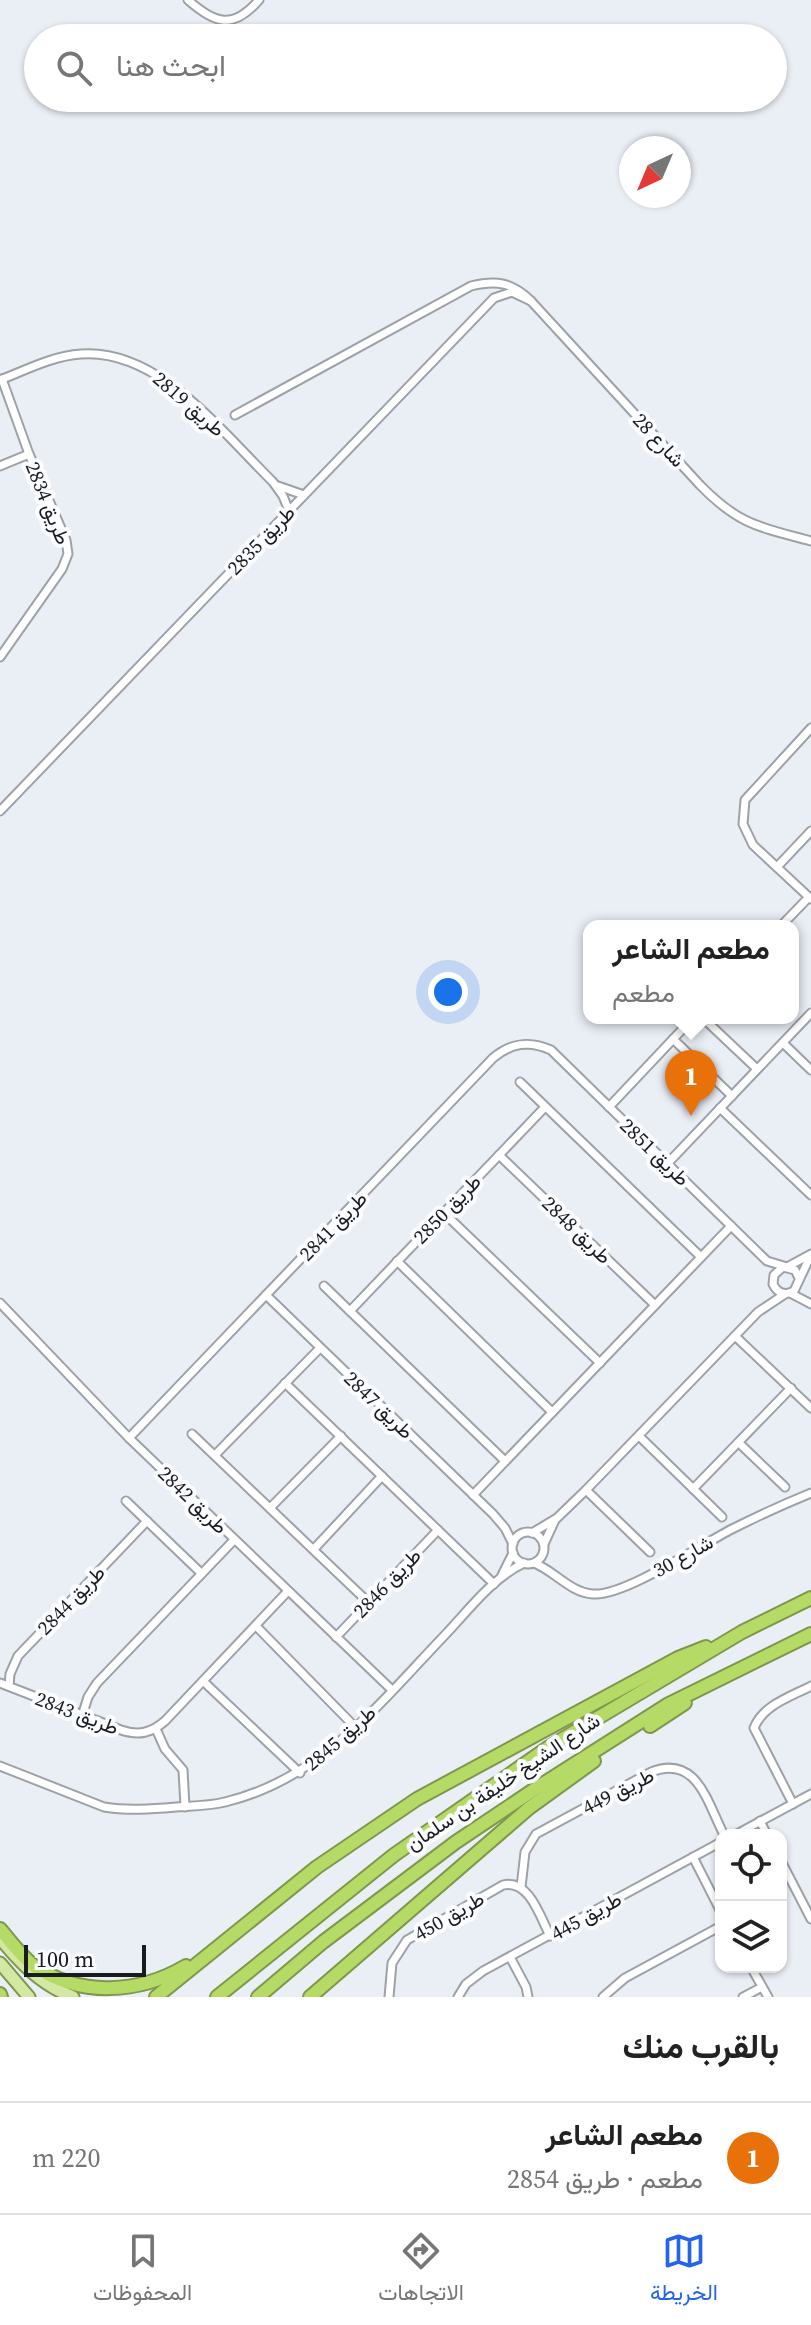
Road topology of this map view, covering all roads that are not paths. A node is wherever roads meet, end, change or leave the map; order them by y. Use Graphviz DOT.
graph roads {
  1 [pos="188,0"];
  2 [pos="259,0"];
  3 [pos="531,301"];
  4 [pos="1,380"];
  5 [pos="235,415"];
  6 [pos="29,454"];
  7 [pos="0,466"];
  8 [pos="273,482"];
  9 [pos="304,495"];
  10 [pos="289,511"];
  11 [pos="811,541"];
  12 [pos="0,657"];
  13 [pos="811,728"];
  14 [pos="0,811"];
  15 [pos="811,831"];
  16 [pos="777,867"];
  17 [pos="810,898"];
  18 [pos="787,920"];
  19 [pos="811,1013"];
  20 [pos="687,1024"];
  21 [pos="709,1024"];
  22 [pos="673,1039"];
  23 [pos="783,1043"];
  24 [pos="551,1050"];
  25 [pos="757,1069"];
  26 [pos="811,1070"];
  27 [pos="520,1082"];
  28 [pos="732,1096"];
  29 [pos="545,1107"];
  30 [pos="609,1107"];
  31 [pos="720,1108"];
  32 [pos="499,1155"];
  33 [pos="667,1164"];
  34 [pos="811,1195"];
  35 [pos="444,1213"];
  36 [pos="731,1226"];
  37 [pos="760,1254"];
  38 [pos="811,1255"];
  39 [pos="701,1257"];
  40 [pos="397,1261"];
  41 [pos="787,1267"];
  42 [pos="799,1280"];
  43 [pos="773,1281"];
  44 [pos="324,1286"];
  45 [pos="788,1294"];
  46 [pos="266,1295"];
  47 [pos="0,1303"];
  48 [pos="811,1303"];
  49 [pos="655,1305"];
  50 [pos="350,1311"];
  51 [pos="758,1312"];
  52 [pos="735,1336"];
  53 [pos="320,1348"];
  54 [pos="600,1363"];
  55 [pos="285,1383"];
  56 [pos="791,1388"];
  57 [pos="811,1408"];
  58 [pos="552,1412"];
  59 [pos="192,1434"];
  60 [pos="341,1436"];
  61 [pos="639,1436"];
  62 [pos="129,1438"];
  63 [pos="739,1443"];
  64 [pos="215,1455"];
  65 [pos="505,1461"];
  66 [pos="382,1476"];
  67 [pos="785,1487"];
  68 [pos="693,1489"];
  69 [pos="586,1490"];
  70 [pos="811,1493"];
  71 [pos="473,1495"];
  72 [pos="126,1501"];
  73 [pos="270,1508"];
  74 [pos="493,1514"];
  75 [pos="722,1517"];
  76 [pos="557,1518"];
  77 [pos="147,1521"];
  78 [pos="438,1530"];
  79 [pos="528,1533"];
  80 [pos="234,1540"];
  81 [pos="544,1544"];
  82 [pos="513,1548"];
  83 [pos="314,1549"];
  84 [pos="650,1552"];
  85 [pos="543,1554"];
  86 [pos="524,1563"];
  87 [pos="534,1563"];
  88 [pos="201,1573"];
  89 [pos="555,1575"];
  90 [pos="496,1582"];
  91 [pos="288,1591"];
  92 [pos="811,1598"];
  93 [pos="369,1603"];
  94 [pos="256,1626"];
  95 [pos="742,1632"];
  96 [pos="811,1634"];
  97 [pos="336,1637"];
  98 [pos="203,1681"];
  99 [pos="4,1685"];
  100 [pos="711,1685"];
  101 [pos="811,1686"];
  102 [pos="392,1690"];
  103 [pos="82,1716"];
  104 [pos="356,1728"];
  105 [pos="156,1729"];
  106 [pos="0,1766"];
  107 [pos="300,1773"];
  108 [pos="811,1794"];
  109 [pos="793,1804"];
  110 [pos="185,1807"];
  111 [pos="760,1821"];
  112 [pos="721,1829"];
  113 [pos="746,1829"];
  114 [pos="764,1829"];
  115 [pos="715,1845"];
  116 [pos="693,1857"];
  117 [pos="787,1873"];
  118 [pos="521,1887"];
  119 [pos="715,1901"];
  120 [pos="811,1919"];
  121 [pos="0,1929"];
  122 [pos="715,1929"];
  123 [pos="550,1936"];
  124 [pos="0,1938"];
  125 [pos="213,1950"];
  126 [pos="510,1957"];
  127 [pos="0,1963"];
  128 [pos="754,1973"];
  129 [pos="762,1987"];
  130 [pos="29,1997"];
  131 [pos="73,1997"];
  132 [pos="156,1997"];
  133 [pos="217,1997"];
  134 [pos="258,1997"];
  135 [pos="312,1997"];
  136 [pos="389,1997"];
  137 [pos="458,1997"];
  138 [pos="528,1997"];
  139 [pos="603,1997"];
  140 [pos="743,1997"];
  141 [pos="768,1997"];
  1 -- 2 [label="street"];
  3 -- 5 [label="street, شارع 28"];
  3 -- 9 [label="street, طريق 2835"];
  3 -- 11 [label="street, شارع 28"];
  4 -- 6 [label="street, طريق 2834"];
  4 -- 8 [label="street, طريق 2819"];
  6 -- 7 [label="street"];
  6 -- 12 [label="street, طريق 2834"];
  8 -- 9 [label="street, طريق 2819"];
  8 -- 10 [label="street, طريق 2819"];
  9 -- 10 [label="street, طريق 2835"];
  10 -- 14 [label="street, طريق 2835"];
  13 -- 16 [label="street"];
  15 -- 16 [label="street"];
  16 -- 17 [label="street"];
  17 -- 18 [label="street"];
  19 -- 23 [label="street"];
  20 -- 22 [label="street"];
  21 -- 25 [label="street"];
  22 -- 28 [label="street"];
  22 -- 30 [label="street"];
  23 -- 25 [label="street"];
  23 -- 26 [label="street"];
  24 -- 30 [label="street, طريق 2851"];
  24 -- 46 [label="street, طريق 2841"];
  25 -- 28 [label="street"];
  27 -- 29 [label="street"];
  28 -- 31 [label="street"];
  29 -- 32 [label="street, طريق 2850"];
  29 -- 39 [label="street"];
  30 -- 33 [label="street, طريق 2851"];
  31 -- 33 [label="street"];
  31 -- 34 [label="street"];
  32 -- 35 [label="street, طريق 2850"];
  32 -- 49 [label="street, طريق 2848"];
  33 -- 36 [label="street, طريق 2851"];
  35 -- 40 [label="street, طريق 2850"];
  35 -- 54 [label="street"];
  36 -- 37 [label="street, طريق 2851"];
  36 -- 39 [label="street"];
  37 -- 41 [label="street, طريق 2851"];
  37 -- 43 [label="street, طريق 2851"];
  38 -- 41 [label="street"];
  38 -- 42 [label="street"];
  39 -- 49 [label="street"];
  40 -- 50 [label="street, طريق 2850"];
  40 -- 58 [label="street"];
  41 -- 42 [label="street"];
  41 -- 43 [label="street"];
  42 -- 45 [label="street"];
  42 -- 48 [label="street"];
  43 -- 45 [label="street"];
  43 -- 51 [label="street"];
  44 -- 50 [label="street"];
  45 -- 48 [label="street"];
  45 -- 51 [label="street"];
  46 -- 53 [label="street, طريق 2847"];
  46 -- 62 [label="street, طريق 2841"];
  47 -- 62 [label="street, طريق 2842"];
  49 -- 54 [label="street"];
  50 -- 65 [label="street"];
  51 -- 52 [label="street"];
  52 -- 56 [label="street"];
  52 -- 61 [label="street"];
  53 -- 55 [label="street"];
  53 -- 71 [label="street, طريق 2847"];
  54 -- 58 [label="street"];
  55 -- 60 [label="street"];
  55 -- 64 [label="street"];
  56 -- 57 [label="street"];
  56 -- 63 [label="street"];
  58 -- 65 [label="street"];
  59 -- 64 [label="street"];
  60 -- 66 [label="street"];
  60 -- 73 [label="street"];
  61 -- 68 [label="street"];
  61 -- 69 [label="street"];
  62 -- 80 [label="street, طريق 2842"];
  63 -- 67 [label="street"];
  63 -- 68 [label="street"];
  64 -- 73 [label="street"];
  65 -- 71 [label="street"];
  66 -- 78 [label="street"];
  66 -- 83 [label="street"];
  68 -- 75 [label="street"];
  69 -- 76 [label="street"];
  69 -- 84 [label="street"];
  70 -- 89 [label="street, شارع 30"];
  71 -- 74 [label="street, طريق 2847"];
  72 -- 77 [label="street"];
  73 -- 83 [label="street"];
  74 -- 79 [label="street, طريق 2847"];
  74 -- 82 [label="street, طريق 2847"];
  76 -- 79 [label="street"];
  76 -- 81 [label="street"];
  77 -- 88 [label="street"];
  77 -- 99 [label="street, طريق 2844"];
  78 -- 90 [label="street"];
  78 -- 93 [label="street, طريق 2846"];
  79 -- 81 [label="street"];
  79 -- 82 [label="street"];
  80 -- 88 [label="street"];
  80 -- 91 [label="street, طريق 2842"];
  81 -- 85 [label="street"];
  82 -- 86 [label="street"];
  82 -- 90 [label="street, طريق 2845"];
  83 -- 93 [label="street"];
  85 -- 87 [label="street"];
  85 -- 89 [label="street"];
  86 -- 87 [label="street"];
  86 -- 90 [label="street, طريق 2845"];
  87 -- 89 [label="street, شارع 30"];
  88 -- 103 [label="street"];
  90 -- 102 [label="street, طريق 2845"];
  91 -- 94 [label="street"];
  91 -- 97 [label="street, طريق 2842"];
  92 -- 95 [label="highway, شارع الشيخ خليفة بن سلمان"];
  93 -- 97 [label="street, طريق 2846"];
  94 -- 98 [label="street"];
  94 -- 104 [label="street"];
  95 -- 125 [label="highway"];
  95 -- 133 [label="highway, شارع الشيخ خليفة بن سلمان"];
  96 -- 100 [label="highway, شارع الشيخ خليفة بن سلمان"];
  97 -- 102 [label="street, طريق 2842"];
  98 -- 105 [label="street"];
  98 -- 107 [label="street"];
  99 -- 103 [label="street, طريق 2843"];
  100 -- 134 [label="highway, شارع الشيخ خليفة بن سلمان"];
  100 -- 135 [label="highway"];
  101 -- 109 [label="street"];
  102 -- 104 [label="street, طريق 2845"];
  103 -- 105 [label="street, طريق 2843"];
  104 -- 107 [label="street, طريق 2845"];
  105 -- 110 [label="street"];
  106 -- 110 [label="street, طريق 2845"];
  107 -- 110 [label="street, طريق 2845"];
  108 -- 109 [label="street"];
  109 -- 111 [label="street"];
  111 -- 113 [label="street"];
  111 -- 114 [label="street"];
  112 -- 118 [label="street, طريق 449"];
  115 -- 116 [label="street, طريق 445"];
  116 -- 119 [label="street"];
  116 -- 123 [label="street, طريق 445"];
  117 -- 120 [label="street"];
  118 -- 123 [label="street"];
  118 -- 136 [label="street, طريق 450"];
  121 -- 125 [label="highway"];
  122 -- 139 [label="street"];
  123 -- 126 [label="street, طريق 445"];
  124 -- 131 [label="main road"];
  125 -- 132 [label="highway"];
  126 -- 137 [label="street, طريق 445"];
  126 -- 138 [label="street"];
  127 -- 130 [label="main road"];
  128 -- 129 [label="street"];
  129 -- 140 [label="street"];
  129 -- 141 [label="street"];
}
